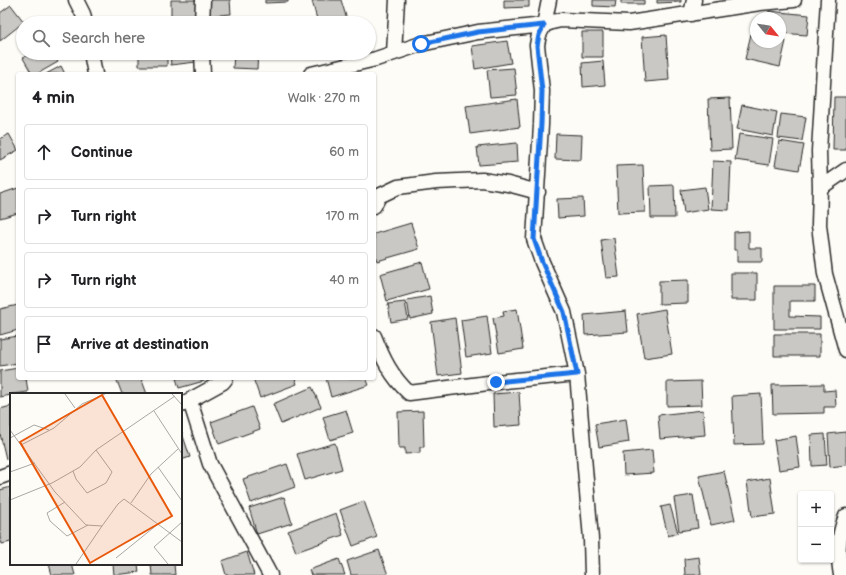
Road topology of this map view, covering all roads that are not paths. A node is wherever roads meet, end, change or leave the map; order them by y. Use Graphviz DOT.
graph roads {
  1 [pos="76,0"];
  2 [pos="203,0"];
  3 [pos="397,0"];
  4 [pos="549,0"];
  5 [pos="694,0"];
  6 [pos="794,0"];
  7 [pos="828,0"];
  8 [pos="691,14"];
  9 [pos="83,16"];
  10 [pos="202,16"];
  11 [pos="544,25"];
  12 [pos="394,53"];
  13 [pos="376,59"];
  14 [pos="92,60"];
  15 [pos="202,60"];
  16 [pos="372,60"];
  17 [pos="95,72"];
  18 [pos="203,72"];
  19 [pos="320,72"];
  20 [pos="846,170"];
  21 [pos="820,188"];
  22 [pos="538,192"];
  23 [pos="376,202"];
  24 [pos="376,341"];
  25 [pos="846,350"];
  26 [pos="577,374"];
  27 [pos="224,380"];
  28 [pos="185,403"];
  29 [pos="10,473"];
  30 [pos="0,477"];
  31 [pos="846,516"];
  32 [pos="270,575"];
  33 [pos="592,575"];
  34 [pos="841,575"];
  1 -- 9 [label="street"];
  2 -- 10 [label="street"];
  3 -- 12 [label="street"];
  4 -- 11 [label="street"];
  5 -- 8 [label="street"];
  6 -- 8 [label="street"];
  7 -- 21 [label="street"];
  8 -- 11 [label="street"];
  11 -- 12 [label="street"];
  11 -- 22 [label="street"];
  12 -- 13 [label="street"];
  14 -- 17 [label="street"];
  15 -- 18 [label="street"];
  16 -- 19 [label="street"];
  20 -- 21 [label="street"];
  21 -- 25 [label="street"];
  22 -- 23 [label="street"];
  22 -- 26 [label="street"];
  24 -- 26 [label="street"];
  26 -- 33 [label="street"];
  27 -- 28 [label="street"];
  28 -- 32 [label="street"];
  29 -- 30 [label="street"];
  31 -- 34 [label="street"];
}
